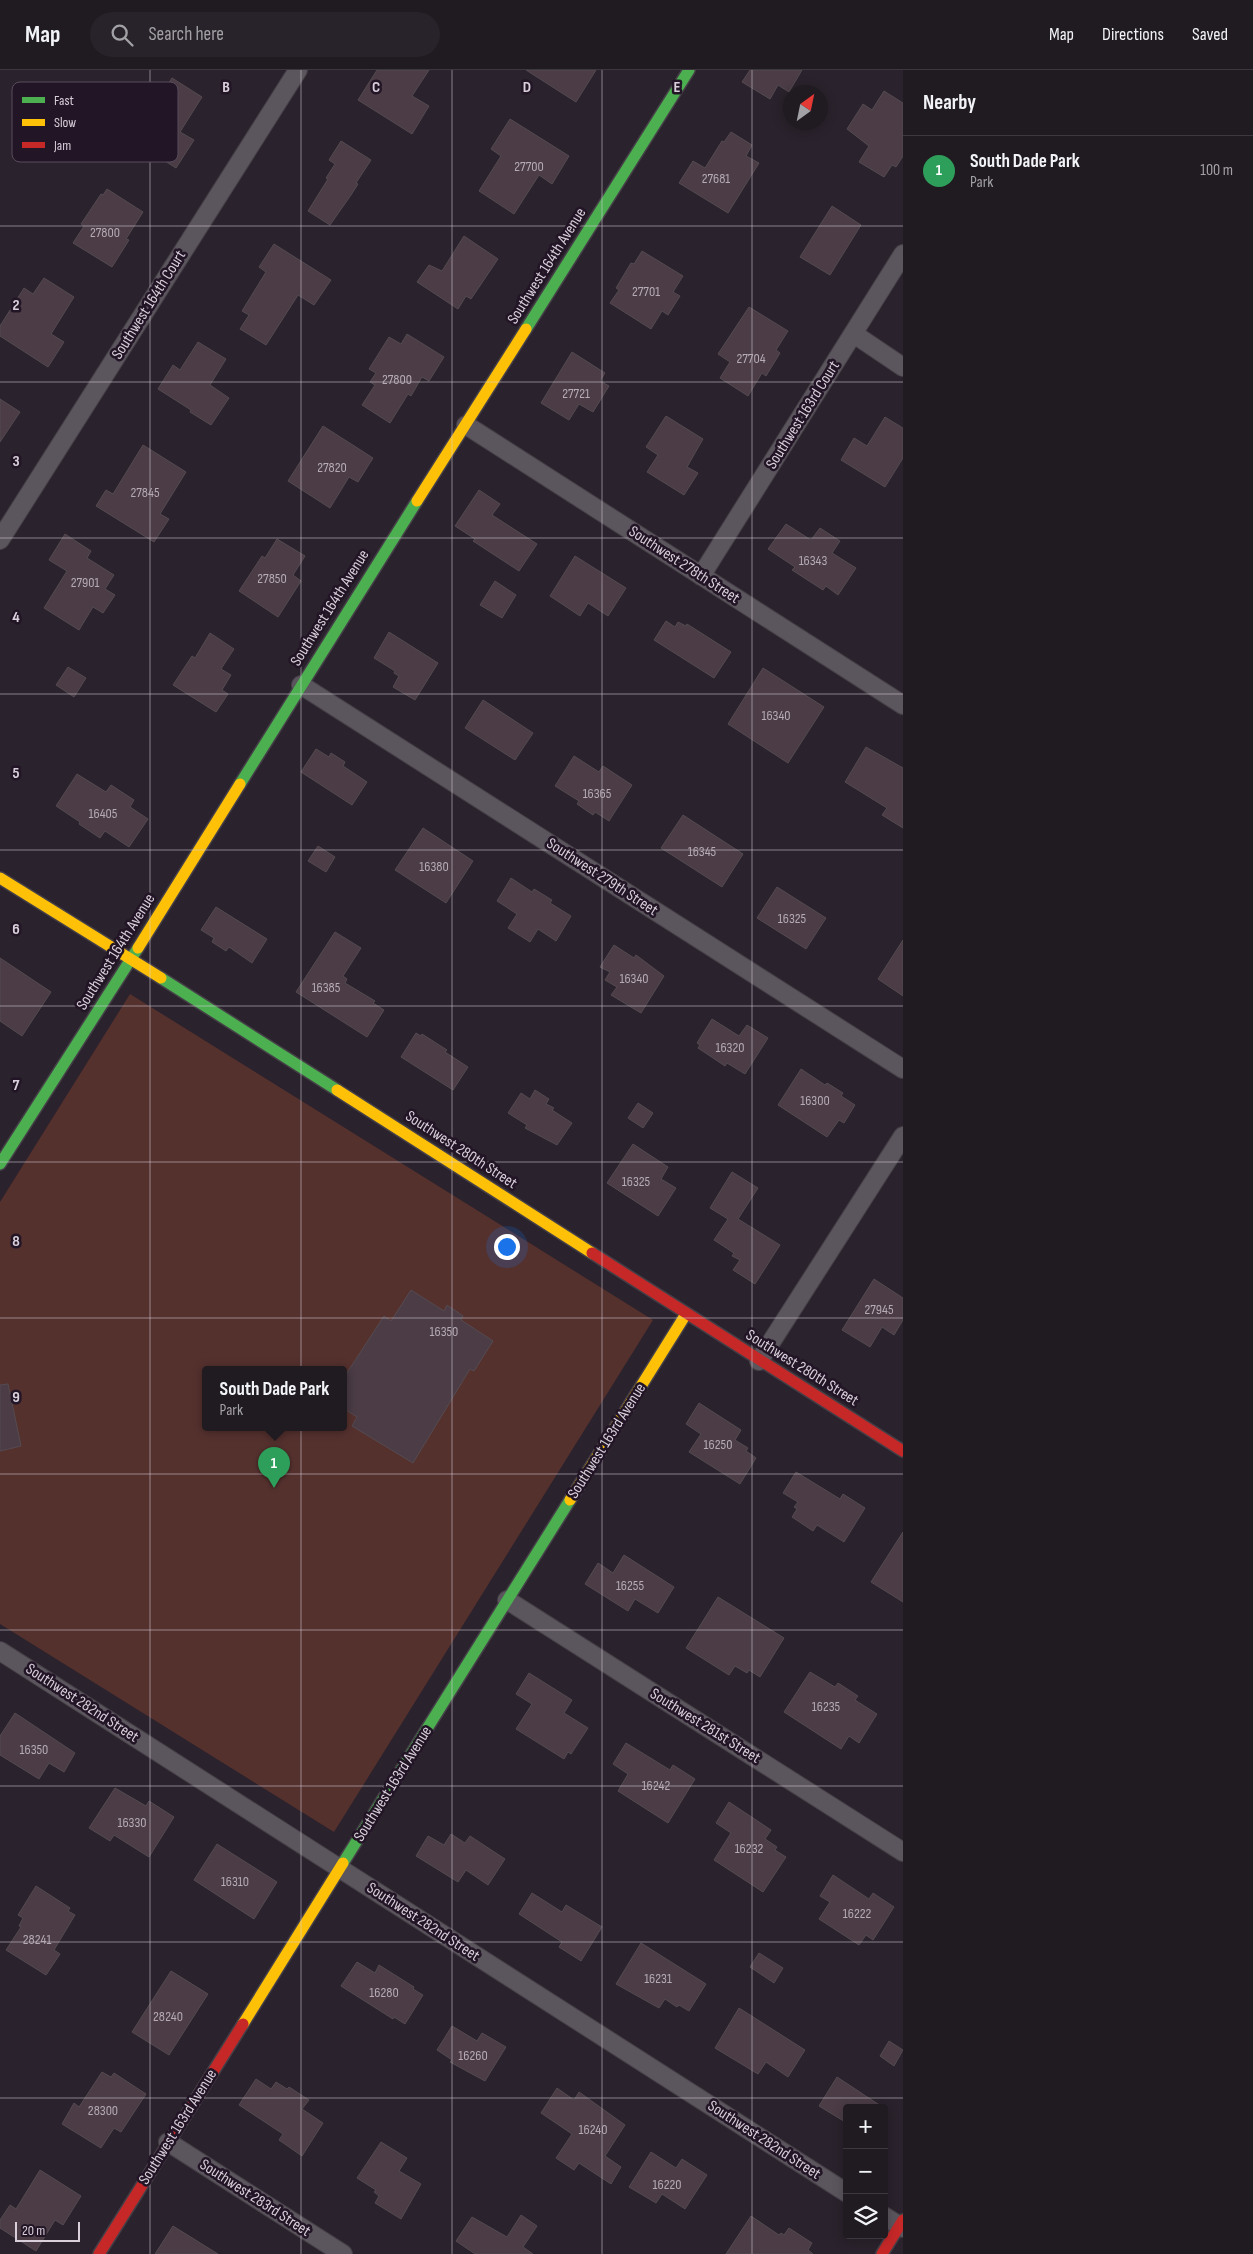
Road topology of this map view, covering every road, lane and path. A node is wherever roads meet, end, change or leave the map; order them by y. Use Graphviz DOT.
graph roads {
  1 [pos="298,70"];
  2 [pos="689,70"];
  3 [pos="903,254"];
  4 [pos="854,334"];
  5 [pos="903,367"];
  6 [pos="466,425"];
  7 [pos="0,540"];
  8 [pos="701,576"];
  9 [pos="301,685"];
  10 [pos="903,705"];
  11 [pos="0,878"];
  12 [pos="131,959"];
  13 [pos="903,1069"];
  14 [pos="903,1136"];
  15 [pos="0,1164"];
  16 [pos="686,1314"];
  17 [pos="759,1361"];
  18 [pos="903,1451"];
  19 [pos="507,1600"];
  20 [pos="0,1651"];
  21 [pos="903,1852"];
  22 [pos="340,1870"];
  23 [pos="168,2142"];
  24 [pos="843,2190"];
  25 [pos="888,2218"];
  26 [pos="902,2225"];
  27 [pos="99,2254"];
  28 [pos="343,2254"];
  29 [pos="882,2254"];
  1 -- 7 [label="street, Southwest 164th Court"];
  2 -- 6 [label="street, Southwest 164th Avenue"];
  3 -- 4 [label="street, Southwest 163rd Court"];
  4 -- 5 [label="street"];
  4 -- 8 [label="street, Southwest 163rd Court"];
  6 -- 8 [label="street, Southwest 278th Street"];
  6 -- 9 [label="street, Southwest 164th Avenue"];
  8 -- 10 [label="street, Southwest 278th Street"];
  9 -- 12 [label="street, Southwest 164th Avenue"];
  9 -- 13 [label="street, Southwest 279th Street"];
  11 -- 12 [label="street, Southwest 280th Street"];
  12 -- 15 [label="street, Southwest 164th Avenue"];
  12 -- 16 [label="street, Southwest 280th Street"];
  14 -- 17 [label="street"];
  16 -- 17 [label="street, Southwest 280th Street"];
  16 -- 19 [label="street, Southwest 163rd Avenue"];
  17 -- 18 [label="street, Southwest 280th Street"];
  19 -- 21 [label="street, Southwest 281st Street"];
  19 -- 22 [label="street, Southwest 163rd Avenue"];
  20 -- 22 [label="street, Southwest 282nd Street"];
  22 -- 23 [label="street, Southwest 163rd Avenue"];
  22 -- 24 [label="street, Southwest 282nd Street"];
  23 -- 27 [label="street, Southwest 163rd Avenue"];
  23 -- 28 [label="street, Southwest 283rd Street"];
  25 -- 26 [label="street"];
  26 -- 29 [label="street"];
}
